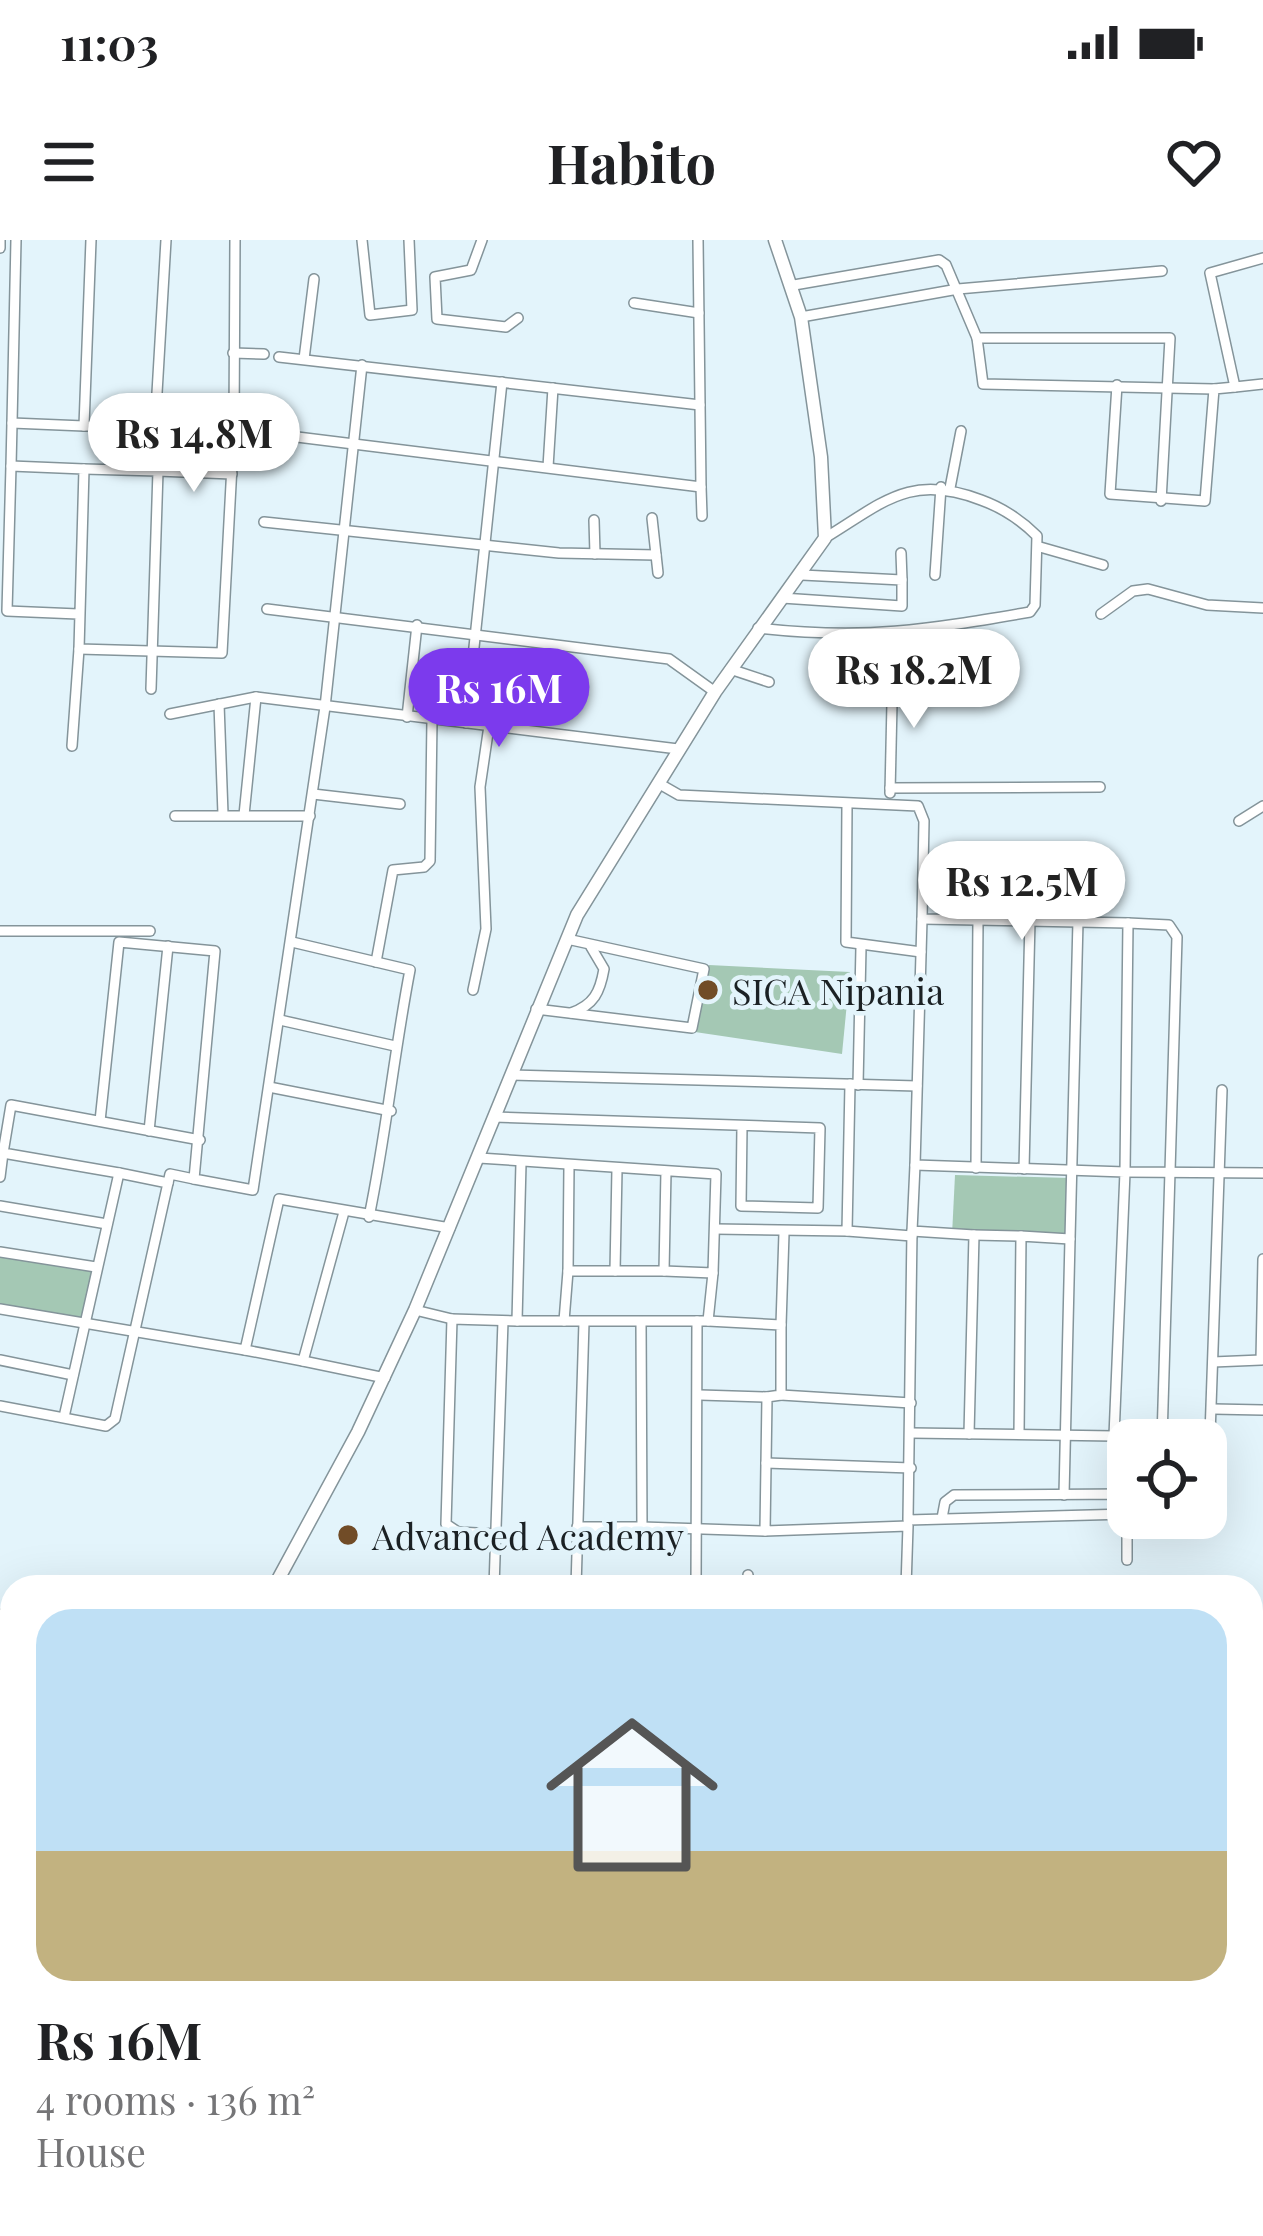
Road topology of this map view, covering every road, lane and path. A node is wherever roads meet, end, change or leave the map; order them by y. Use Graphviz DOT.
graph roads {
  1 [pos="16,240"];
  2 [pos="91,240"];
  3 [pos="166,240"];
  4 [pos="235,240"];
  5 [pos="362,240"];
  6 [pos="409,240"];
  7 [pos="482,240"];
  8 [pos="698,240"];
  9 [pos="775,240"];
  10 [pos="1262,262"];
  11 [pos="1162,271"];
  12 [pos="314,279"];
  13 [pos="794,285"];
  14 [pos="958,290"];
  15 [pos="634,303"];
  16 [pos="699,313"];
  17 [pos="801,317"];
  18 [pos="518,318"];
  19 [pos="977,338"];
  20 [pos="233,353"];
  21 [pos="264,354"];
  22 [pos="278,357"];
  23 [pos="304,359"];
  24 [pos="362,365"];
  25 [pos="502,382"];
  26 [pos="1263,384"];
  27 [pos="1117,385"];
  28 [pos="1171,386"];
  29 [pos="1235,387"];
  30 [pos="553,388"];
  31 [pos="1214,388"];
  32 [pos="700,404"];
  33 [pos="12,423"];
  34 [pos="84,426"];
  35 [pos="154,428"];
  36 [pos="234,428"];
  37 [pos="961,431"];
  38 [pos="265,433"];
  39 [pos="353,444"];
  40 [pos="493,463"];
  41 [pos="11,466"];
  42 [pos="548,467"];
  43 [pos="84,469"];
  44 [pos="158,471"];
  45 [pos="232,474"];
  46 [pos="700,487"];
  47 [pos="945,487"];
  48 [pos="1161,501"];
  49 [pos="702,517"];
  50 [pos="652,518"];
  51 [pos="594,520"];
  52 [pos="263,522"];
  53 [pos="344,530"];
  54 [pos="825,538"];
  55 [pos="484,544"];
  56 [pos="1040,547"];
  57 [pos="901,553"];
  58 [pos="595,554"];
  59 [pos="656,555"];
  60 [pos="1102,566"];
  61 [pos="658,573"];
  62 [pos="802,575"];
  63 [pos="935,575"];
  64 [pos="902,580"];
  65 [pos="782,598"];
  66 [pos="902,606"];
  67 [pos="1263,608"];
  68 [pos="267,609"];
  69 [pos="4,611"];
  70 [pos="78,614"];
  71 [pos="1101,614"];
  72 [pos="334,616"];
  73 [pos="417,625"];
  74 [pos="758,628"];
  75 [pos="476,632"];
  76 [pos="897,634"];
  77 [pos="79,649"];
  78 [pos="151,651"];
  79 [pos="730,669"];
  80 [pos="769,682"];
  81 [pos="151,688"];
  82 [pos="715,692"];
  83 [pos="256,697"];
  84 [pos="219,704"];
  85 [pos="325,707"];
  86 [pos="170,714"];
  87 [pos="407,717"];
  88 [pos="432,720"];
  89 [pos="466,723"];
  90 [pos="489,726"];
  91 [pos="72,746"];
  92 [pos="678,749"];
  93 [pos="658,783"];
  94 [pos="1100,787"];
  95 [pos="890,788"];
  96 [pos="313,794"];
  97 [pos="400,804"];
  98 [pos="847,805"];
  99 [pos="891,805"];
  100 [pos="1263,806"];
  101 [pos="223,814"];
  102 [pos="244,814"];
  103 [pos="176,816"];
  104 [pos="310,816"];
  105 [pos="1239,821"];
  106 [pos="922,919"];
  107 [pos="978,920"];
  108 [pos="1030,920"];
  109 [pos="1078,921"];
  110 [pos="1128,922"];
  111 [pos="0,931"];
  112 [pos="150,931"];
  113 [pos="567,938"];
  114 [pos="292,942"];
  115 [pos="168,946"];
  116 [pos="591,947"];
  117 [pos="861,947"];
  118 [pos="921,952"];
  119 [pos="376,962"];
  120 [pos="473,990"];
  121 [pos="536,1009"];
  122 [pos="567,1014"];
  123 [pos="280,1020"];
  124 [pos="395,1046"];
  125 [pos="511,1075"];
  126 [pos="854,1084"];
  127 [pos="917,1086"];
  128 [pos="269,1087"];
  129 [pos="1222,1090"];
  130 [pos="391,1111"];
  131 [pos="494,1117"];
  132 [pos="100,1121"];
  133 [pos="742,1126"];
  134 [pos="149,1131"];
  135 [pos="200,1140"];
  136 [pos="3,1153"];
  137 [pos="479,1159"];
  138 [pos="521,1163"];
  139 [pos="915,1165"];
  140 [pos="569,1166"];
  141 [pos="976,1168"];
  142 [pos="617,1169"];
  143 [pos="1024,1169"];
  144 [pos="666,1172"];
  145 [pos="1070,1172"];
  146 [pos="1124,1172"];
  147 [pos="1170,1172"];
  148 [pos="1219,1172"];
  149 [pos="119,1173"];
  150 [pos="1263,1173"];
  151 [pos="0,1177"];
  152 [pos="194,1179"];
  153 [pos="168,1183"];
  154 [pos="253,1190"];
  155 [pos="279,1199"];
  156 [pos="0,1206"];
  157 [pos="344,1212"];
  158 [pos="369,1217"];
  159 [pos="106,1224"];
  160 [pos="450,1228"];
  161 [pos="715,1229"];
  162 [pos="847,1231"];
  163 [pos="784,1233"];
  164 [pos="912,1233"];
  165 [pos="974,1235"];
  166 [pos="1021,1236"];
  167 [pos="1070,1239"];
  168 [pos="0,1252"];
  169 [pos="1263,1259"];
  170 [pos="96,1267"];
  171 [pos="568,1271"];
  172 [pos="615,1271"];
  173 [pos="664,1271"];
  174 [pos="713,1273"];
  175 [pos="0,1309"];
  176 [pos="416,1310"];
  177 [pos="452,1319"];
  178 [pos="503,1321"];
  179 [pos="518,1322"];
  180 [pos="564,1322"];
  181 [pos="584,1322"];
  182 [pos="640,1322"];
  183 [pos="703,1322"];
  184 [pos="85,1325"];
  185 [pos="782,1325"];
  186 [pos="136,1334"];
  187 [pos="245,1350"];
  188 [pos="0,1360"];
  189 [pos="1262,1360"];
  190 [pos="303,1361"];
  191 [pos="1213,1362"];
  192 [pos="74,1375"];
  193 [pos="385,1378"];
  194 [pos="700,1395"];
  195 [pos="782,1395"];
  196 [pos="766,1396"];
  197 [pos="911,1403"];
  198 [pos="0,1406"];
  199 [pos="1213,1409"];
  200 [pos="1263,1410"];
  201 [pos="64,1417"];
  202 [pos="1115,1419"];
  203 [pos="1163,1419"];
  204 [pos="1211,1419"];
  205 [pos="911,1433"];
  206 [pos="968,1434"];
  207 [pos="1018,1434"];
  208 [pos="1066,1435"];
  209 [pos="1107,1436"];
  210 [pos="766,1463"];
  211 [pos="911,1468"];
  212 [pos="1107,1494"];
  213 [pos="1064,1495"];
  214 [pos="1107,1514"];
  215 [pos="942,1518"];
  216 [pos="908,1523"];
  217 [pos="577,1526"];
  218 [pos="641,1526"];
  219 [pos="697,1526"];
  220 [pos="765,1531"];
  221 [pos="496,1534"];
  222 [pos="1127,1539"];
  223 [pos="1127,1560"];
  224 [pos="280,1575"];
  225 [pos="494,1575"];
  226 [pos="576,1575"];
  227 [pos="695,1575"];
  228 [pos="906,1575"];
  1 -- 33 [label="street"];
  2 -- 34 [label="street"];
  3 -- 35 [label="street"];
  4 -- 20 [label="street"];
  5 -- 6 [label="street"];
  7 -- 18 [label="street"];
  8 -- 16 [label="street"];
  9 -- 13 [label="street"];
  10 -- 29 [label="street"];
  11 -- 14 [label="street"];
  12 -- 23 [label="street"];
  13 -- 14 [label="street"];
  13 -- 17 [label="street"];
  14 -- 17 [label="street"];
  14 -- 19 [label="street"];
  15 -- 16 [label="street"];
  16 -- 32 [label="street"];
  17 -- 54 [label="street"];
  19 -- 27 [label="street"];
  19 -- 28 [label="street"];
  20 -- 21 [label="street"];
  20 -- 36 [label="street"];
  22 -- 23 [label="street"];
  23 -- 24 [label="street"];
  24 -- 25 [label="street"];
  24 -- 39 [label="street"];
  25 -- 30 [label="street"];
  25 -- 40 [label="street"];
  26 -- 29 [label="street"];
  27 -- 28 [label="street"];
  27 -- 48 [label="street"];
  28 -- 31 [label="street"];
  28 -- 48 [label="street"];
  29 -- 31 [label="street"];
  30 -- 32 [label="street"];
  30 -- 42 [label="street"];
  31 -- 48 [label="street"];
  32 -- 46 [label="street"];
  33 -- 34 [label="street"];
  33 -- 41 [label="street"];
  34 -- 35 [label="street"];
  35 -- 36 [label="street"];
  36 -- 45 [label="street"];
  37 -- 47 [label="street"];
  38 -- 39 [label="street"];
  39 -- 40 [label="street"];
  39 -- 53 [label="street"];
  40 -- 42 [label="street"];
  40 -- 55 [label="street"];
  41 -- 43 [label="street"];
  41 -- 69 [label="street"];
  42 -- 46 [label="street"];
  43 -- 44 [label="street"];
  43 -- 70 [label="street"];
  44 -- 45 [label="street"];
  44 -- 78 [label="street"];
  45 -- 78 [label="street"];
  46 -- 49 [label="street"];
  47 -- 54 [label="street"];
  47 -- 56 [label="street"];
  47 -- 63 [label="street"];
  50 -- 59 [label="street"];
  51 -- 58 [label="street"];
  52 -- 53 [label="street"];
  53 -- 55 [label="street"];
  53 -- 72 [label="street"];
  54 -- 62 [label="street"];
  55 -- 58 [label="street"];
  55 -- 75 [label="street"];
  56 -- 60 [label="street"];
  56 -- 76 [label="street"];
  57 -- 64 [label="street"];
  58 -- 59 [label="street"];
  59 -- 61 [label="street"];
  62 -- 64 [label="street"];
  62 -- 65 [label="street"];
  64 -- 66 [label="street"];
  65 -- 66 [label="street"];
  65 -- 74 [label="street"];
  66 -- 76 [label="street"];
  67 -- 71 [label="street"];
  68 -- 72 [label="street"];
  69 -- 70 [label="street"];
  70 -- 77 [label="street"];
  72 -- 73 [label="street"];
  72 -- 85 [label="street"];
  73 -- 75 [label="street"];
  73 -- 87 [label="street"];
  74 -- 76 [label="street"];
  74 -- 79 [label="street"];
  75 -- 82 [label="street"];
  75 -- 89 [label="street"];
  76 -- 95 [label="street"];
  77 -- 78 [label="street"];
  77 -- 91 [label="street"];
  78 -- 81 [label="street"];
  79 -- 80 [label="street"];
  79 -- 82 [label="street"];
  82 -- 92 [label="street"];
  83 -- 84 [label="street"];
  83 -- 85 [label="street"];
  83 -- 102 [label="street"];
  84 -- 86 [label="street"];
  84 -- 101 [label="street"];
  85 -- 87 [label="street"];
  85 -- 96 [label="street"];
  87 -- 88 [label="street"];
  88 -- 89 [label="street"];
  88 -- 119 [label="street"];
  89 -- 90 [label="street"];
  90 -- 92 [label="street"];
  90 -- 120 [label="street"];
  92 -- 93 [label="street"];
  93 -- 98 [label="street"];
  93 -- 113 [label="street"];
  94 -- 95 [label="street"];
  95 -- 99 [label="street"];
  96 -- 97 [label="street"];
  96 -- 104 [label="street"];
  98 -- 99 [label="street"];
  98 -- 117 [label="street"];
  99 -- 106 [label="street"];
  100 -- 105 [label="street"];
  101 -- 102 [label="street"];
  101 -- 103 [label="street"];
  102 -- 104 [label="street"];
  104 -- 114 [label="street"];
  106 -- 107 [label="street"];
  106 -- 118 [label="street"];
  107 -- 108 [label="street"];
  107 -- 141 [label="street"];
  108 -- 109 [label="street"];
  108 -- 143 [label="street"];
  109 -- 110 [label="street"];
  109 -- 145 [label="street"];
  110 -- 146 [label="street"];
  110 -- 147 [label="street"];
  111 -- 112 [label="street"];
  113 -- 116 [label="street"];
  113 -- 121 [label="street"];
  114 -- 119 [label="street"];
  114 -- 123 [label="street"];
  115 -- 132 [label="street"];
  115 -- 134 [label="street"];
  115 -- 135 [label="street"];
  116 -- 122 [label="street"];
  116 -- 122 [label="street"];
  117 -- 118 [label="street"];
  117 -- 126 [label="street"];
  118 -- 127 [label="street"];
  119 -- 124 [label="street"];
  121 -- 122 [label="street"];
  121 -- 125 [label="street"];
  123 -- 124 [label="street"];
  123 -- 128 [label="street"];
  124 -- 130 [label="street"];
  125 -- 126 [label="street"];
  125 -- 131 [label="street"];
  126 -- 127 [label="street"];
  126 -- 162 [label="street"];
  127 -- 139 [label="street"];
  128 -- 130 [label="street"];
  128 -- 154 [label="street"];
  129 -- 148 [label="street"];
  130 -- 158 [label="street"];
  131 -- 133 [label="street"];
  131 -- 137 [label="street"];
  132 -- 134 [label="street"];
  132 -- 136 [label="street"];
  133 -- 133 [label="street"];
  134 -- 135 [label="street"];
  135 -- 152 [label="street"];
  136 -- 149 [label="street"];
  136 -- 151 [label="street"];
  137 -- 138 [label="street"];
  137 -- 160 [label="street"];
  138 -- 140 [label="street"];
  138 -- 179 [label="street"];
  139 -- 141 [label="street"];
  139 -- 164 [label="street"];
  140 -- 142 [label="street"];
  140 -- 171 [label="street"];
  141 -- 143 [label="street"];
  142 -- 144 [label="street"];
  142 -- 172 [label="street"];
  143 -- 145 [label="street"];
  144 -- 161 [label="street"];
  144 -- 173 [label="street"];
  145 -- 146 [label="street"];
  145 -- 167 [label="street"];
  146 -- 147 [label="street"];
  146 -- 202 [label="street"];
  147 -- 148 [label="street"];
  147 -- 203 [label="street"];
  148 -- 150 [label="street"];
  148 -- 191 [label="street"];
  149 -- 153 [label="street"];
  149 -- 159 [label="street"];
  152 -- 153 [label="street"];
  152 -- 154 [label="street"];
  153 -- 186 [label="street"];
  154 -- 155 [label="street"];
  155 -- 157 [label="street"];
  155 -- 187 [label="street"];
  156 -- 159 [label="street"];
  157 -- 158 [label="street"];
  157 -- 190 [label="street"];
  158 -- 160 [label="street"];
  159 -- 170 [label="street"];
  160 -- 176 [label="street"];
  161 -- 163 [label="street"];
  161 -- 174 [label="street"];
  162 -- 163 [label="street"];
  162 -- 164 [label="street"];
  163 -- 185 [label="street"];
  164 -- 165 [label="street"];
  164 -- 197 [label="street"];
  165 -- 166 [label="street"];
  165 -- 206 [label="street"];
  166 -- 167 [label="street"];
  166 -- 207 [label="street"];
  167 -- 208 [label="street"];
  168 -- 170 [label="street"];
  169 -- 189 [label="street"];
  170 -- 184 [label="street"];
  171 -- 172 [label="street"];
  171 -- 180 [label="street"];
  172 -- 173 [label="street"];
  173 -- 174 [label="street"];
  174 -- 183 [label="street"];
  175 -- 184 [label="street"];
  176 -- 177 [label="street"];
  176 -- 193 [label="street"];
  177 -- 178 [label="street"];
  177 -- 221 [label="street"];
  178 -- 179 [label="street"];
  178 -- 221 [label="street"];
  179 -- 180 [label="street"];
  180 -- 181 [label="street"];
  181 -- 182 [label="street"];
  181 -- 217 [label="street"];
  182 -- 183 [label="street"];
  182 -- 218 [label="street"];
  183 -- 185 [label="street"];
  183 -- 194 [label="street"];
  184 -- 186 [label="street"];
  184 -- 192 [label="street"];
  185 -- 195 [label="street"];
  186 -- 187 [label="street"];
  186 -- 201 [label="street"];
  187 -- 190 [label="street"];
  188 -- 192 [label="street"];
  189 -- 191 [label="street"];
  190 -- 193 [label="street"];
  191 -- 199 [label="street"];
  192 -- 201 [label="street"];
  193 -- 224 [label="street"];
  194 -- 196 [label="street"];
  194 -- 219 [label="street"];
  195 -- 196 [label="street"];
  195 -- 197 [label="street"];
  196 -- 210 [label="street"];
  197 -- 205 [label="street"];
  198 -- 201 [label="street"];
  199 -- 200 [label="street"];
  199 -- 204 [label="street"];
  205 -- 206 [label="street"];
  205 -- 211 [label="street"];
  206 -- 207 [label="street"];
  207 -- 208 [label="street"];
  208 -- 209 [label="street"];
  208 -- 213 [label="street"];
  210 -- 211 [label="street"];
  210 -- 220 [label="street"];
  211 -- 216 [label="street"];
  212 -- 213 [label="street"];
  213 -- 215 [label="street"];
  214 -- 215 [label="street"];
  215 -- 216 [label="street"];
  216 -- 220 [label="street"];
  216 -- 228 [label="street"];
  217 -- 218 [label="street"];
  217 -- 226 [label="street"];
  218 -- 219 [label="street"];
  219 -- 220 [label="street"];
  219 -- 227 [label="street"];
  221 -- 225 [label="street"];
  222 -- 223 [label="street"];
}
